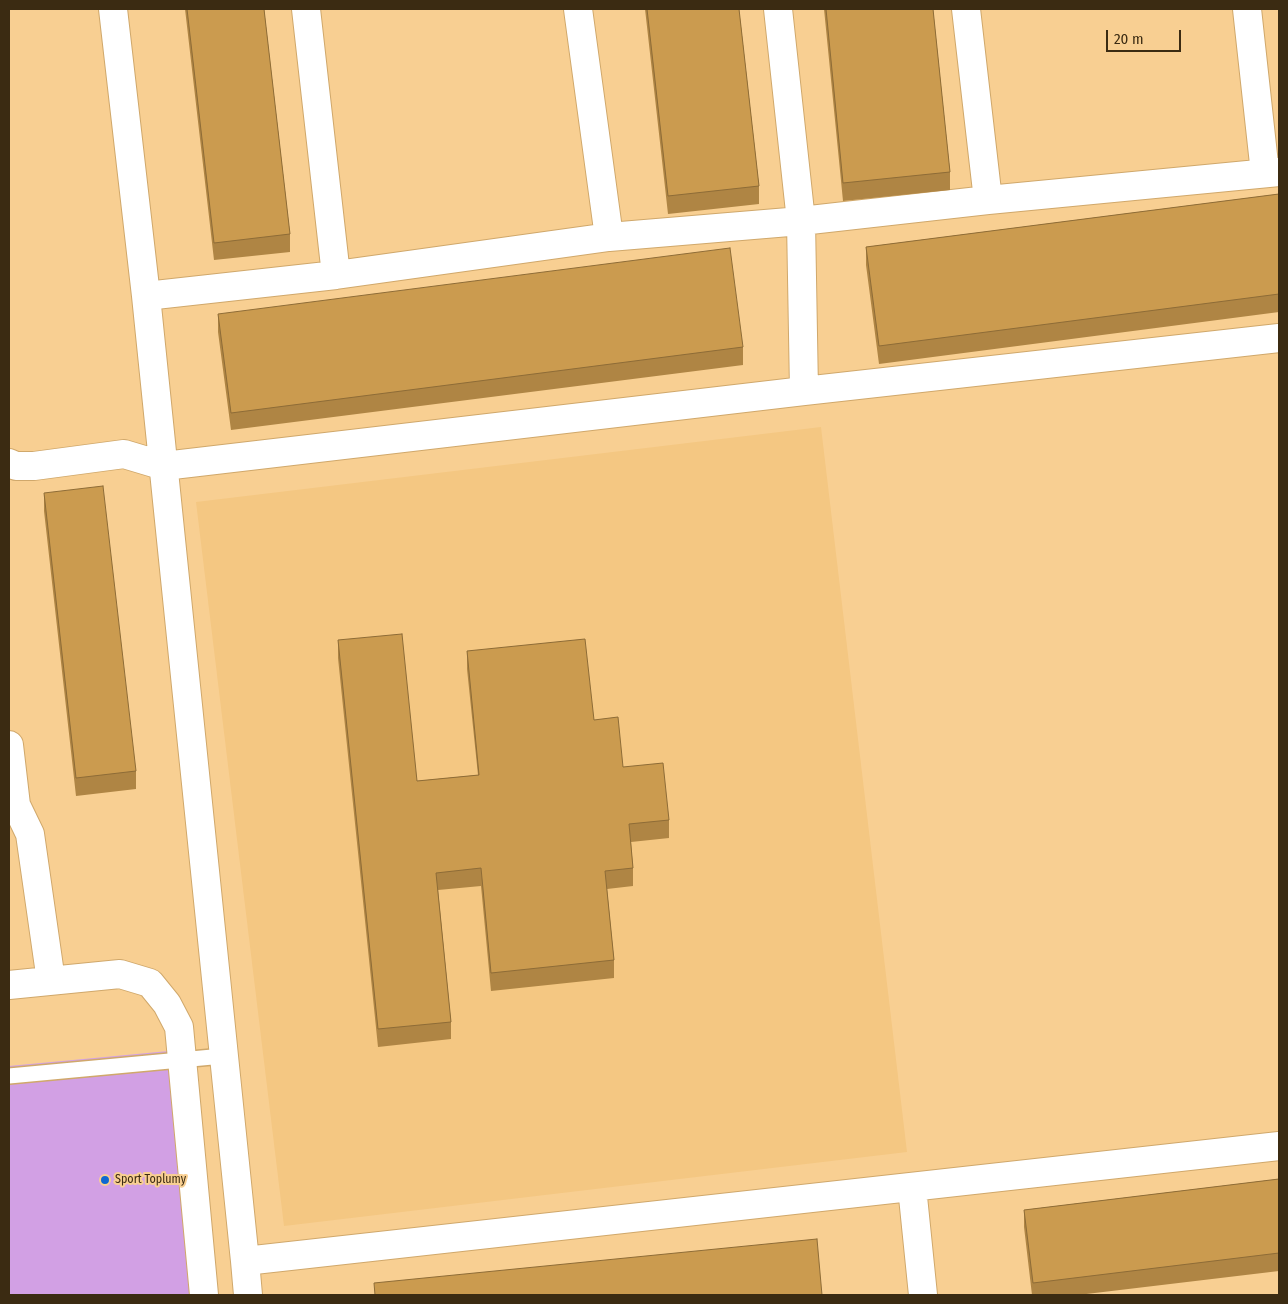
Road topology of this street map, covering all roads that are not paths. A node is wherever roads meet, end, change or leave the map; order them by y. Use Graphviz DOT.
graph roads {
  1 [pos="113,9"];
  2 [pos="306,9"];
  3 [pos="578,9"];
  4 [pos="778,9"];
  5 [pos="966,9"];
  6 [pos="1247,9"];
  7 [pos="1272,173"];
  8 [pos="988,200"];
  9 [pos="801,221"];
  10 [pos="610,237"];
  11 [pos="336,275"];
  12 [pos="146,296"];
  13 [pos="1279,338"];
  14 [pos="804,390"];
  15 [pos="9,463"];
  16 [pos="164,466"];
  17 [pos="9,745"];
  18 [pos="12,804"];
  19 [pos="50,981"];
  20 [pos="9,985"];
  21 [pos="223,1056"];
  22 [pos="182,1061"];
  23 [pos="9,1076"];
  24 [pos="1279,1146"];
  25 [pos="912,1187"];
  26 [pos="244,1261"];
  27 [pos="204,1295"];
  28 [pos="248,1295"];
  29 [pos="923,1295"];
  1 -- 12 [label="street"];
  2 -- 11 [label="street"];
  3 -- 10 [label="street"];
  4 -- 9 [label="street"];
  5 -- 8 [label="street"];
  6 -- 7 [label="street"];
  7 -- 8 [label="street"];
  8 -- 9 [label="street"];
  9 -- 10 [label="street"];
  9 -- 14 [label="street"];
  10 -- 11 [label="street"];
  11 -- 12 [label="street"];
  12 -- 16 [label="street"];
  13 -- 14 [label="street"];
  14 -- 16 [label="street"];
  15 -- 16 [label="street"];
  16 -- 21 [label="street"];
  17 -- 18 [label="street"];
  18 -- 19 [label="street"];
  19 -- 20 [label="street"];
  19 -- 22 [label="street"];
  21 -- 22 [label="lane"];
  21 -- 26 [label="street"];
  22 -- 23 [label="lane"];
  22 -- 27 [label="street"];
  24 -- 25 [label="street"];
  25 -- 26 [label="street"];
  25 -- 29 [label="street"];
  26 -- 28 [label="street"];
}
